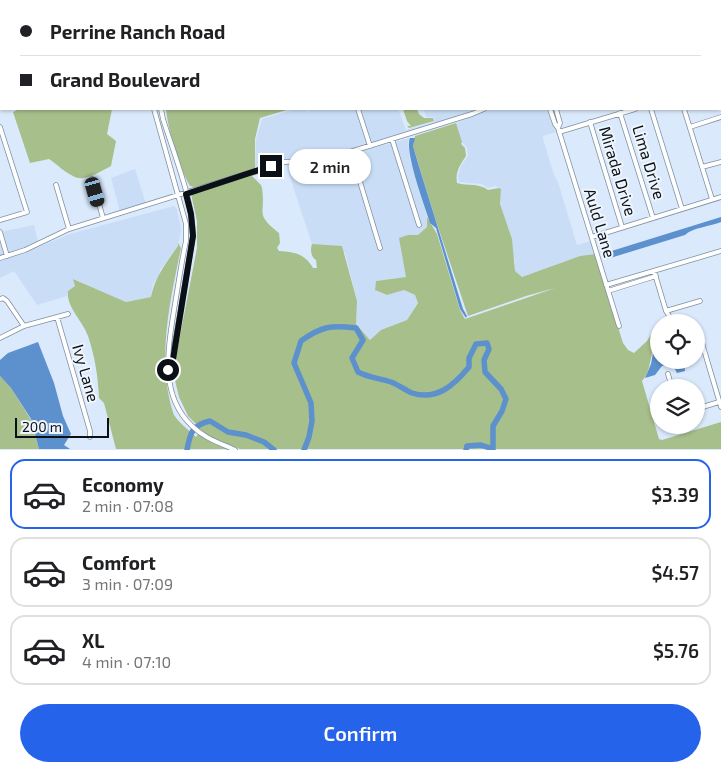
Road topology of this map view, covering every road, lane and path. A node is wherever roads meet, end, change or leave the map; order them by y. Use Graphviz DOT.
graph roads {
  1 [pos="154,110"];
  2 [pos="162,110"];
  3 [pos="358,110"];
  4 [pos="481,110"];
  5 [pos="550,110"];
  6 [pos="556,110"];
  7 [pos="631,110"];
  8 [pos="651,110"];
  9 [pos="684,110"];
  10 [pos="620,113"];
  11 [pos="721,117"];
  12 [pos="590,122"];
  13 [pos="0,127"];
  14 [pos="690,127"];
  15 [pos="559,130"];
  16 [pos="392,139"];
  17 [pos="370,146"];
  18 [pos="351,152"];
  19 [pos="721,162"];
  20 [pos="702,168"];
  21 [pos="92,179"];
  22 [pos="56,185"];
  23 [pos="186,194"];
  24 [pos="180,196"];
  25 [pos="721,197"];
  26 [pos="712,199"];
  27 [pos="682,209"];
  28 [pos="103,218"];
  29 [pos="653,218"];
  30 [pos="0,220"];
  31 [pos="419,225"];
  32 [pos="622,227"];
  33 [pos="69,229"];
  34 [pos="0,232"];
  35 [pos="592,237"];
  36 [pos="380,248"];
  37 [pos="721,252"];
  38 [pos="7,256"];
  39 [pos="0,258"];
  40 [pos="655,274"];
  41 [pos="606,285"];
  42 [pos="608,290"];
  43 [pos="0,299"];
  44 [pos="700,301"];
  45 [pos="666,311"];
  46 [pos="68,314"];
  47 [pos="668,314"];
  48 [pos="57,317"];
  49 [pos="24,326"];
  50 [pos="619,326"];
  51 [pos="0,338"];
  52 [pos="705,353"];
  53 [pos="668,374"];
  54 [pos="170,378"];
  55 [pos="669,379"];
  56 [pos="719,402"];
  57 [pos="705,406"];
  58 [pos="721,408"];
  59 [pos="90,437"];
  60 [pos="236,450"];
  1 -- 24 [label="street"];
  2 -- 23 [label="street"];
  3 -- 17 [label="street"];
  4 -- 16 [label="street"];
  5 -- 15 [label="street, Auld Lane"];
  6 -- 15 [label="street, Auld Lane"];
  7 -- 10 [label="street"];
  8 -- 27 [label="street"];
  9 -- 14 [label="street"];
  10 -- 12 [label="street"];
  10 -- 29 [label="street, Lima Drive"];
  11 -- 14 [label="street"];
  12 -- 15 [label="street"];
  12 -- 32 [label="street, Mirada Drive"];
  13 -- 30 [label="street"];
  14 -- 20 [label="street"];
  15 -- 35 [label="street, Auld Lane"];
  16 -- 17 [label="street"];
  16 -- 31 [label="street"];
  17 -- 18 [label="street"];
  18 -- 23 [label="street"];
  18 -- 36 [label="street"];
  19 -- 20 [label="street"];
  20 -- 26 [label="street"];
  21 -- 28 [label="street"];
  22 -- 33 [label="street"];
  23 -- 24 [label="street"];
  23 -- 54 [label="street"];
  24 -- 28 [label="street"];
  24 -- 54 [label="street"];
  25 -- 26 [label="street"];
  26 -- 27 [label="street"];
  27 -- 29 [label="street"];
  28 -- 33 [label="street"];
  29 -- 32 [label="street"];
  32 -- 35 [label="street"];
  33 -- 38 [label="street"];
  34 -- 38 [label="street"];
  35 -- 41 [label="street, Auld Lane"];
  37 -- 40 [label="street"];
  38 -- 39 [label="street"];
  40 -- 41 [label="street"];
  40 -- 42 [label="street"];
  40 -- 45 [label="street"];
  41 -- 42 [label="street, Auld Lane"];
  42 -- 50 [label="street, Auld Lane"];
  43 -- 49 [label="street"];
  44 -- 45 [label="street"];
  45 -- 47 [label="street"];
  46 -- 48 [label="street"];
  48 -- 49 [label="street"];
  48 -- 59 [label="street, Ivy Lane"];
  49 -- 51 [label="street"];
  52 -- 56 [label="street"];
  53 -- 55 [label="street"];
  54 -- 60 [label="street"];
  56 -- 57 [label="street"];
  56 -- 58 [label="street"];
}
